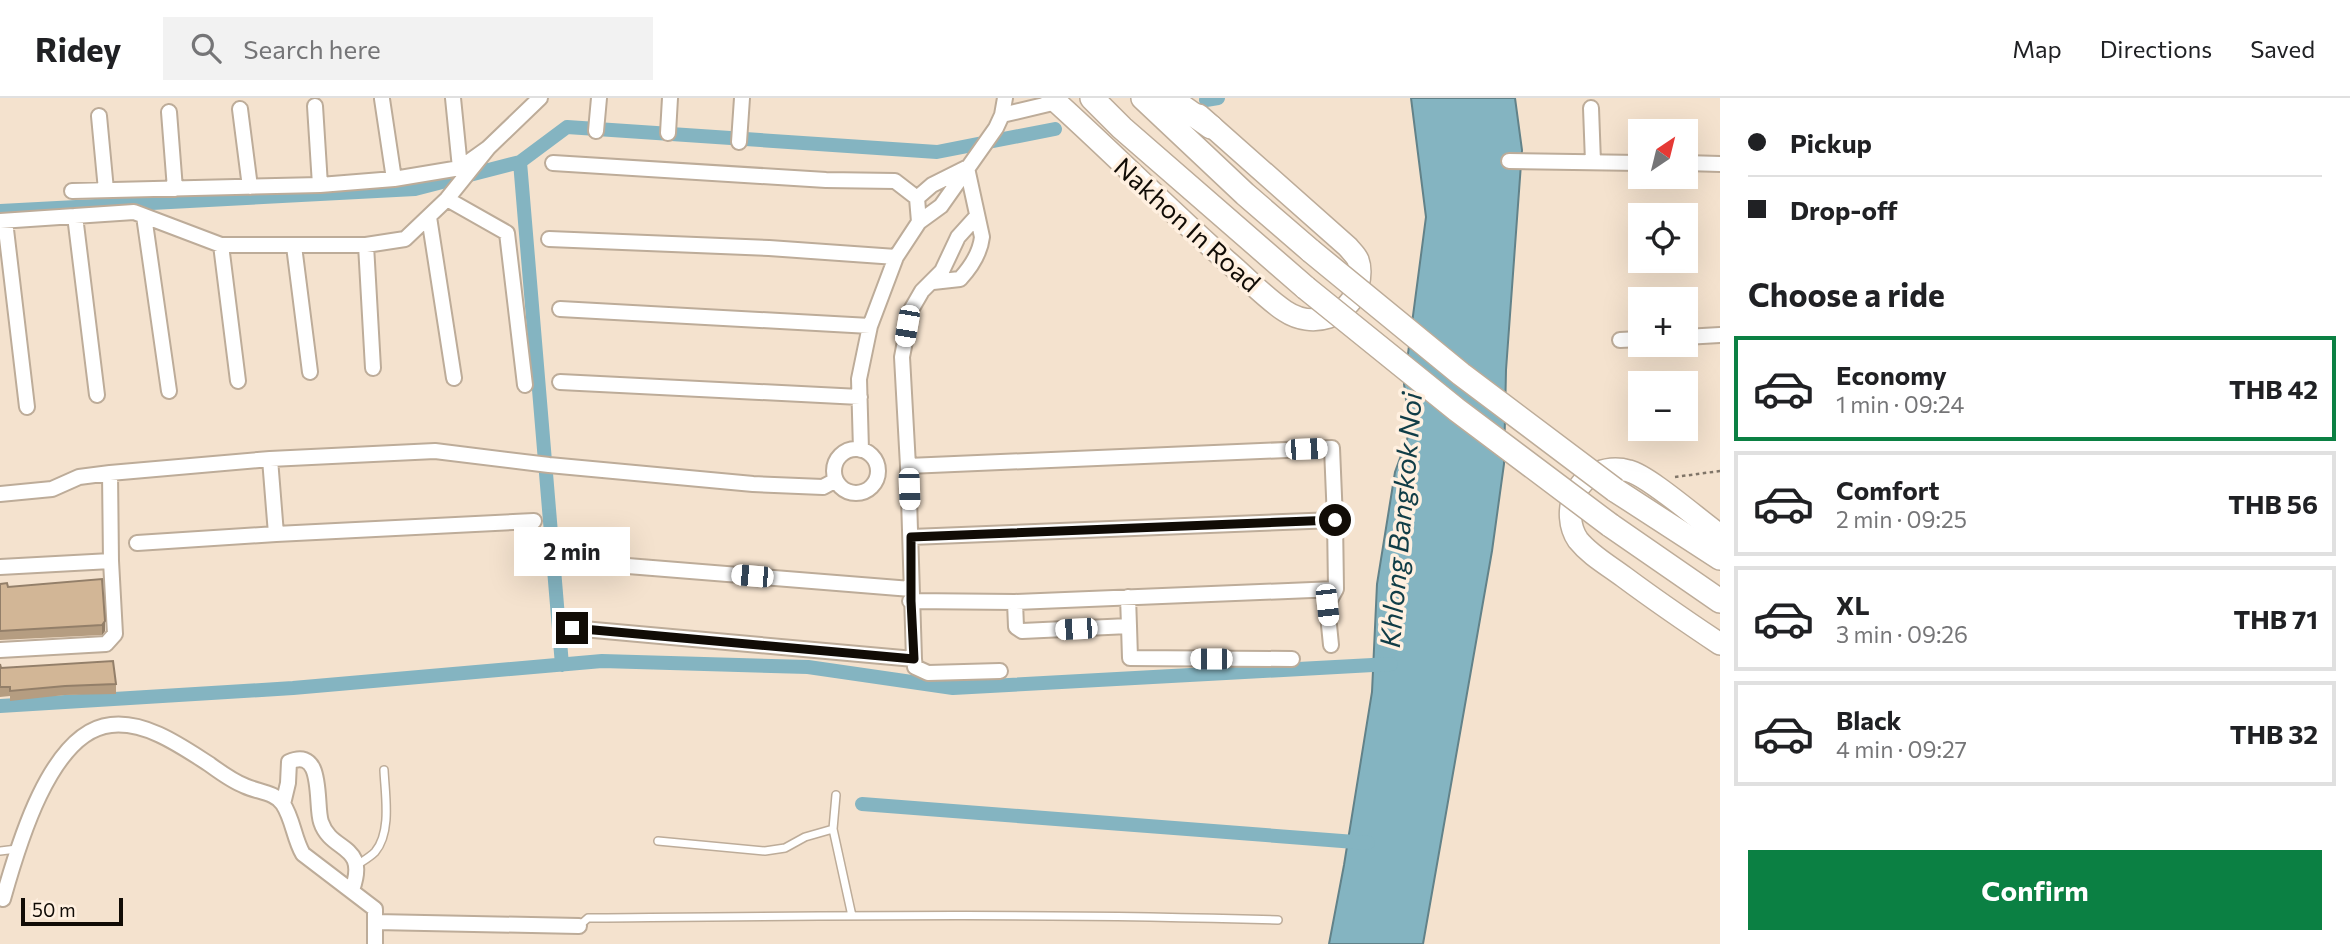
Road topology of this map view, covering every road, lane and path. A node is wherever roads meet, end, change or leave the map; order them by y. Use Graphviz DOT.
graph roads {
  1 [pos="453,98"];
  2 [pos="540,98"];
  3 [pos="598,98"];
  4 [pos="670,98"];
  5 [pos="742,98"];
  6 [pos="1005,98"];
  7 [pos="1092,98"];
  8 [pos="1143,98"];
  9 [pos="1170,98"];
  10 [pos="1181,98"];
  11 [pos="382,99"];
  12 [pos="1061,99"];
  13 [pos="315,106"];
  14 [pos="1591,108"];
  15 [pos="240,109"];
  16 [pos="169,112"];
  17 [pos="1002,115"];
  18 [pos="99,116"];
  19 [pos="1211,127"];
  20 [pos="1122,128"];
  21 [pos="596,131"];
  22 [pos="668,133"];
  23 [pos="739,142"];
  24 [pos="488,148"];
  25 [pos="1509,161"];
  26 [pos="1593,162"];
  27 [pos="554,163"];
  28 [pos="1628,163"];
  29 [pos="1698,163"];
  30 [pos="1720,164"];
  31 [pos="460,168"];
  32 [pos="967,168"];
  33 [pos="394,179"];
  34 [pos="320,185"];
  35 [pos="250,187"];
  36 [pos="174,189"];
  37 [pos="106,190"];
  38 [pos="72,191"];
  39 [pos="917,198"];
  40 [pos="447,200"];
  41 [pos="75,216"];
  42 [pos="144,216"];
  43 [pos="977,216"];
  44 [pos="429,217"];
  45 [pos="2,221"];
  46 [pos="919,222"];
  47 [pos="549,239"];
  48 [pos="221,245"];
  49 [pos="366,245"];
  50 [pos="294,246"];
  51 [pos="896,257"];
  52 [pos="933,282"];
  53 [pos="560,309"];
  54 [pos="870,326"];
  55 [pos="1720,335"];
  56 [pos="1698,336"];
  57 [pos="1620,340"];
  58 [pos="1628,340"];
  59 [pos="373,368"];
  60 [pos="310,372"];
  61 [pos="454,378"];
  62 [pos="238,381"];
  63 [pos="560,383"];
  64 [pos="525,385"];
  65 [pos="169,391"];
  66 [pos="97,395"];
  67 [pos="860,397"];
  68 [pos="27,407"];
  69 [pos="861,450"];
  70 [pos="270,459"];
  71 [pos="908,466"];
  72 [pos="1720,471"];
  73 [pos="110,473"];
  74 [pos="836,480"];
  75 [pos="1647,481"];
  76 [pos="0,494"];
  77 [pos="1335,520"];
  78 [pos="534,521"];
  79 [pos="276,534"];
  80 [pos="1720,535"];
  81 [pos="911,537"];
  82 [pos="136,542"];
  83 [pos="1720,558"];
  84 [pos="111,561"];
  85 [pos="565,561"];
  86 [pos="0,567"];
  87 [pos="1336,589"];
  88 [pos="911,595"];
  89 [pos="1128,597"];
  90 [pos="1720,601"];
  91 [pos="1015,602"];
  92 [pos="1129,626"];
  93 [pos="572,628"];
  94 [pos="1720,644"];
  95 [pos="1331,645"];
  96 [pos="0,650"];
  97 [pos="914,659"];
  98 [pos="1292,659"];
  99 [pos="1000,671"];
  100 [pos="384,770"];
  101 [pos="836,795"];
  102 [pos="283,804"];
  103 [pos="833,829"];
  104 [pos="658,841"];
  105 [pos="17,849"];
  106 [pos="0,851"];
  107 [pos="357,865"];
  108 [pos="352,890"];
  109 [pos="3,899"];
  110 [pos="852,916"];
  111 [pos="1278,920"];
  112 [pos="376,922"];
  113 [pos="579,926"];
  114 [pos="375,944"];
  1 -- 31 [label="street"];
  2 -- 24 [label="street"];
  3 -- 21 [label="street"];
  4 -- 22 [label="street"];
  5 -- 23 [label="street"];
  6 -- 17 [label="street"];
  7 -- 20 [label="main road, Nakhon In Road"];
  8 -- 83 [label="main road, bridge"];
  9 -- 19 [label="main road"];
  10 -- 19 [label="main road, Nakhon In Road"];
  11 -- 33 [label="street"];
  12 -- 17 [label="street"];
  12 -- 19 [label="main road, Nakhon In Road"];
  12 -- 20 [label="main road"];
  13 -- 34 [label="street"];
  14 -- 26 [label="street"];
  15 -- 35 [label="street"];
  16 -- 36 [label="street"];
  17 -- 32 [label="street"];
  18 -- 37 [label="street"];
  20 -- 90 [label="main road, Nakhon In Road, bridge"];
  24 -- 31 [label="street"];
  24 -- 40 [label="street"];
  25 -- 26 [label="street"];
  26 -- 28 [label="street"];
  27 -- 39 [label="street"];
  29 -- 30 [label="street"];
  31 -- 33 [label="street"];
  32 -- 39 [label="street"];
  32 -- 43 [label="street"];
  32 -- 46 [label="street"];
  33 -- 34 [label="street"];
  34 -- 35 [label="street"];
  35 -- 36 [label="street"];
  36 -- 37 [label="street"];
  37 -- 38 [label="street"];
  39 -- 46 [label="street"];
  40 -- 44 [label="street"];
  40 -- 64 [label="street"];
  41 -- 42 [label="street"];
  41 -- 45 [label="street"];
  41 -- 66 [label="street"];
  42 -- 48 [label="street"];
  42 -- 65 [label="street"];
  43 -- 52 [label="street"];
  43 -- 52 [label="street"];
  44 -- 49 [label="street"];
  44 -- 61 [label="street"];
  45 -- 68 [label="street"];
  46 -- 51 [label="street"];
  47 -- 51 [label="street"];
  48 -- 50 [label="street"];
  48 -- 62 [label="street"];
  49 -- 50 [label="street"];
  49 -- 59 [label="street"];
  50 -- 60 [label="street"];
  51 -- 54 [label="street"];
  52 -- 71 [label="street"];
  53 -- 54 [label="street"];
  54 -- 67 [label="street"];
  55 -- 56 [label="street"];
  57 -- 58 [label="street"];
  63 -- 67 [label="street"];
  67 -- 69 [label="street"];
  69 -- 74 [label="street"];
  69 -- 74 [label="street"];
  70 -- 73 [label="street"];
  70 -- 74 [label="street"];
  70 -- 79 [label="street"];
  71 -- 77 [label="street"];
  71 -- 81 [label="street"];
  72 -- 75 [label="path"];
  73 -- 76 [label="street"];
  73 -- 84 [label="street"];
  75 -- 80 [label="main road"];
  75 -- 94 [label="main road"];
  77 -- 81 [label="street"];
  77 -- 87 [label="street"];
  78 -- 79 [label="street"];
  79 -- 82 [label="street"];
  81 -- 88 [label="street"];
  84 -- 86 [label="street"];
  84 -- 96 [label="street"];
  85 -- 88 [label="street"];
  87 -- 89 [label="street"];
  87 -- 95 [label="street"];
  88 -- 91 [label="street"];
  88 -- 97 [label="street"];
  89 -- 91 [label="street"];
  89 -- 92 [label="street"];
  91 -- 92 [label="street"];
  92 -- 98 [label="street"];
  93 -- 97 [label="street"];
  97 -- 99 [label="street"];
  100 -- 107 [label="lane"];
  101 -- 103 [label="lane"];
  102 -- 105 [label="street"];
  102 -- 107 [label="street"];
  102 -- 108 [label="street"];
  103 -- 104 [label="lane"];
  103 -- 110 [label="lane"];
  105 -- 106 [label="lane"];
  105 -- 109 [label="street"];
  107 -- 108 [label="street"];
  108 -- 112 [label="street"];
  110 -- 111 [label="lane"];
  110 -- 113 [label="lane"];
  112 -- 113 [label="street"];
  112 -- 114 [label="street"];
}
